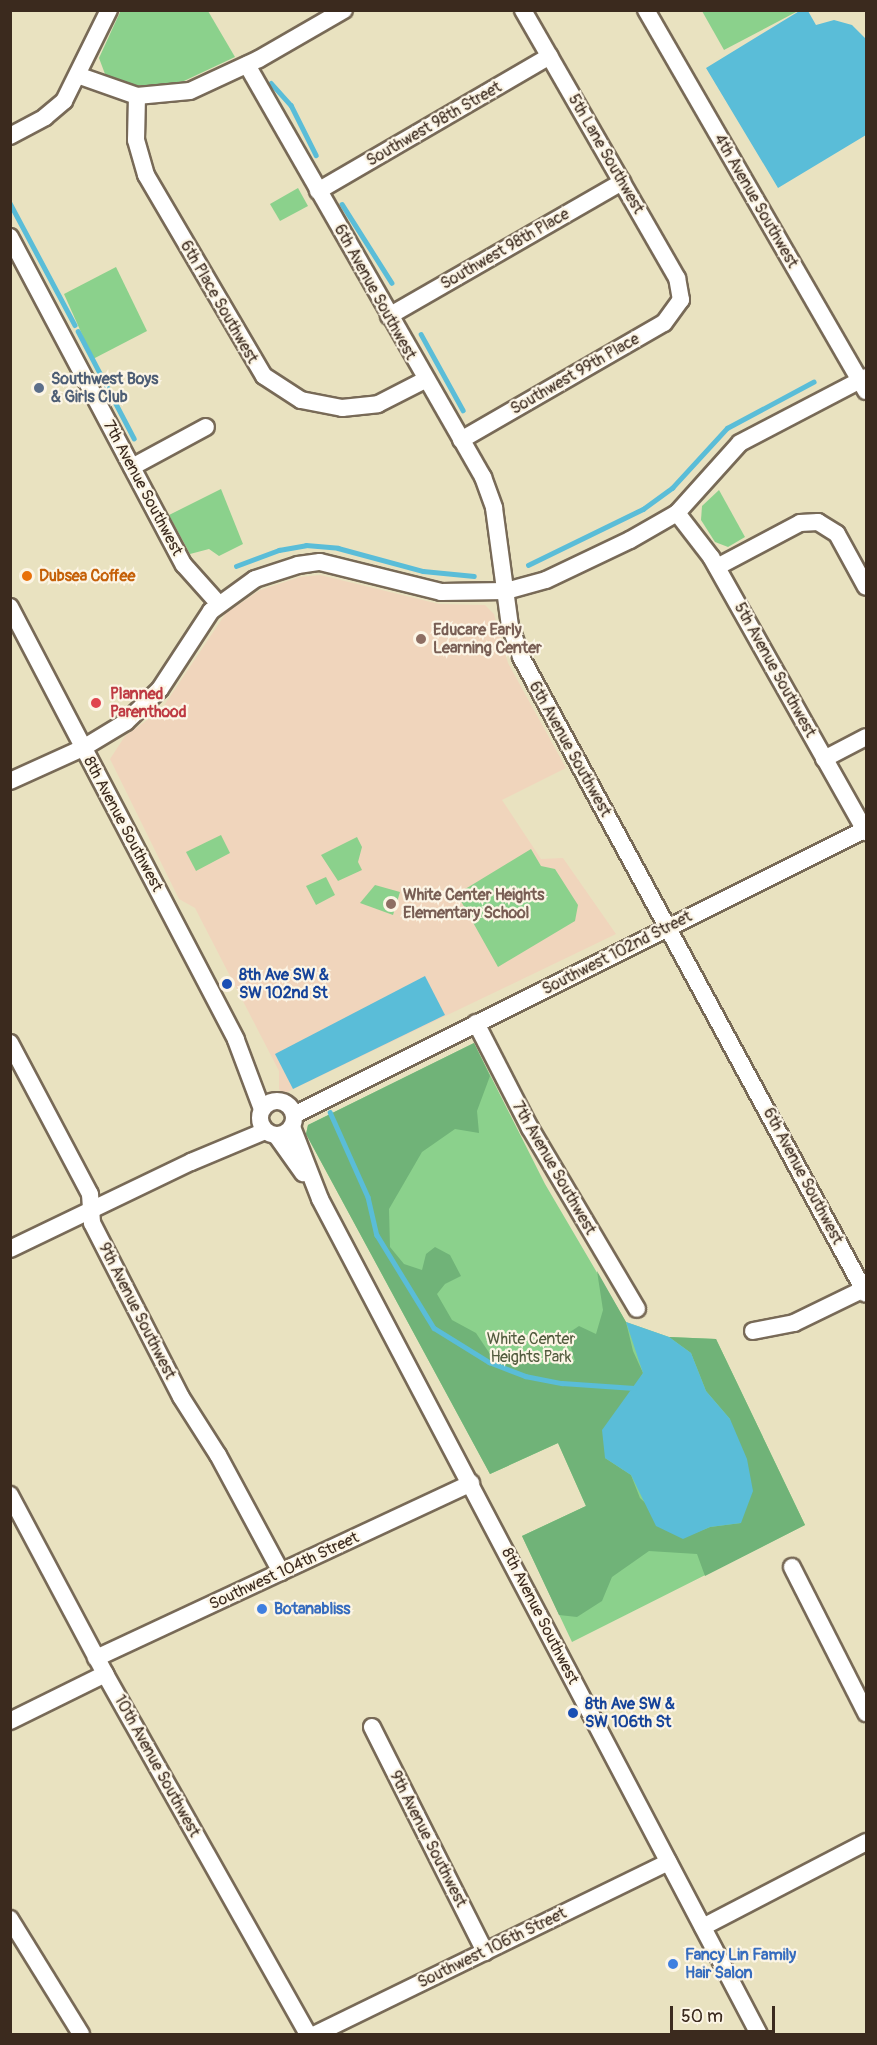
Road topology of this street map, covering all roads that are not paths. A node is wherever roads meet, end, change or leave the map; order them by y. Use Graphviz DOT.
graph roads {
  1 [pos="109,10"];
  2 [pos="344,10"];
  3 [pos="523,10"];
  4 [pos="646,10"];
  5 [pos="550,56"];
  6 [pos="247,65"];
  7 [pos="80,76"];
  8 [pos="137,96"];
  9 [pos="10,136"];
  10 [pos="622,182"];
  11 [pos="318,190"];
  12 [pos="10,237"];
  13 [pos="681,300"];
  14 [pos="388,316"];
  15 [pos="425,380"];
  16 [pos="864,383"];
  17 [pos="206,427"];
  18 [pos="461,440"];
  19 [pos="132,467"];
  20 [pos="677,513"];
  21 [pos="717,567"];
  22 [pos="867,587"];
  23 [pos="506,591"];
  24 [pos="218,603"];
  25 [pos="10,607"];
  26 [pos="867,737"];
  27 [pos="83,748"];
  28 [pos="824,759"];
  29 [pos="10,781"];
  30 [pos="866,830"];
  31 [pos="668,927"];
  32 [pos="476,1023"];
  33 [pos="236,1040"];
  34 [pos="10,1042"];
  35 [pos="288,1112"];
  36 [pos="266,1123"];
  37 [pos="320,1198"];
  38 [pos="92,1210"];
  39 [pos="10,1249"];
  40 [pos="866,1291"];
  41 [pos="637,1309"];
  42 [pos="753,1331"];
  43 [pos="471,1484"];
  44 [pos="10,1495"];
  45 [pos="792,1567"];
  46 [pos="281,1572"];
  47 [pos="96,1658"];
  48 [pos="105,1674"];
  49 [pos="867,1713"];
  50 [pos="10,1721"];
  51 [pos="372,1727"];
  52 [pos="867,1842"];
  53 [pos="668,1862"];
  54 [pos="10,1919"];
  55 [pos="703,1927"];
  56 [pos="485,1952"];
  57 [pos="81,2034"];
  58 [pos="308,2034"];
  59 [pos="316,2034"];
  60 [pos="759,2034"];
  1 -- 7 [label="street"];
  2 -- 6 [label="street"];
  3 -- 5 [label="street, 5th Lane Southwest"];
  4 -- 16 [label="street, 4th Avenue Southwest"];
  5 -- 10 [label="street, 5th Lane Southwest"];
  5 -- 11 [label="street, Southwest 98th Street"];
  6 -- 8 [label="street"];
  6 -- 11 [label="street, 6th Avenue Southwest"];
  7 -- 8 [label="street"];
  7 -- 9 [label="street"];
  8 -- 15 [label="street, 6th Place Southwest"];
  10 -- 13 [label="street, 5th Lane Southwest"];
  10 -- 14 [label="street, Southwest 98th Place"];
  11 -- 14 [label="street, 6th Avenue Southwest"];
  12 -- 19 [label="street, 7th Avenue Southwest"];
  13 -- 18 [label="street, Southwest 99th Place"];
  14 -- 15 [label="street, 6th Avenue Southwest"];
  15 -- 18 [label="street, 6th Avenue Southwest"];
  16 -- 20 [label="street"];
  17 -- 19 [label="street"];
  18 -- 23 [label="street, 6th Avenue Southwest"];
  19 -- 24 [label="street, 7th Avenue Southwest"];
  20 -- 21 [label="street, 5th Avenue Southwest"];
  20 -- 23 [label="street"];
  21 -- 22 [label="street"];
  21 -- 28 [label="street, 5th Avenue Southwest"];
  23 -- 24 [label="street"];
  23 -- 31 [label="street, 6th Avenue Southwest"];
  24 -- 27 [label="street"];
  25 -- 27 [label="street, 8th Avenue Southwest"];
  26 -- 28 [label="street"];
  27 -- 29 [label="street"];
  27 -- 33 [label="street, 8th Avenue Southwest"];
  28 -- 30 [label="street, 5th Avenue Southwest"];
  30 -- 31 [label="street, Southwest 102nd Street"];
  31 -- 32 [label="street, Southwest 102nd Street"];
  31 -- 40 [label="street, 6th Avenue Southwest"];
  32 -- 35 [label="street, Southwest 102nd Street"];
  32 -- 41 [label="street, 7th Avenue Southwest"];
  33 -- 35 [label="street, 8th Avenue Southwest"];
  33 -- 36 [label="street, 8th Avenue Southwest"];
  34 -- 38 [label="street, 9th Avenue Southwest"];
  35 -- 36 [label="street"];
  35 -- 36 [label="street"];
  35 -- 37 [label="street, 8th Avenue Southwest"];
  36 -- 37 [label="street, 8th Avenue Southwest"];
  36 -- 38 [label="street"];
  37 -- 43 [label="street, 8th Avenue Southwest"];
  38 -- 39 [label="street"];
  38 -- 46 [label="street, 9th Avenue Southwest"];
  40 -- 42 [label="street"];
  43 -- 46 [label="street, Southwest 104th Street"];
  43 -- 53 [label="street, 8th Avenue Southwest"];
  44 -- 47 [label="street, 10th Avenue Southwest"];
  45 -- 49 [label="street"];
  46 -- 47 [label="street, Southwest 104th Street"];
  47 -- 48 [label="street, 10th Avenue Southwest"];
  48 -- 50 [label="street"];
  48 -- 58 [label="street, 10th Avenue Southwest"];
  51 -- 56 [label="street, 9th Avenue Southwest"];
  52 -- 55 [label="street"];
  53 -- 55 [label="street, 8th Avenue Southwest"];
  53 -- 56 [label="street, Southwest 106th Street"];
  54 -- 57 [label="street"];
  55 -- 60 [label="street, 8th Avenue Southwest"];
  56 -- 59 [label="street, Southwest 106th Street"];
}
